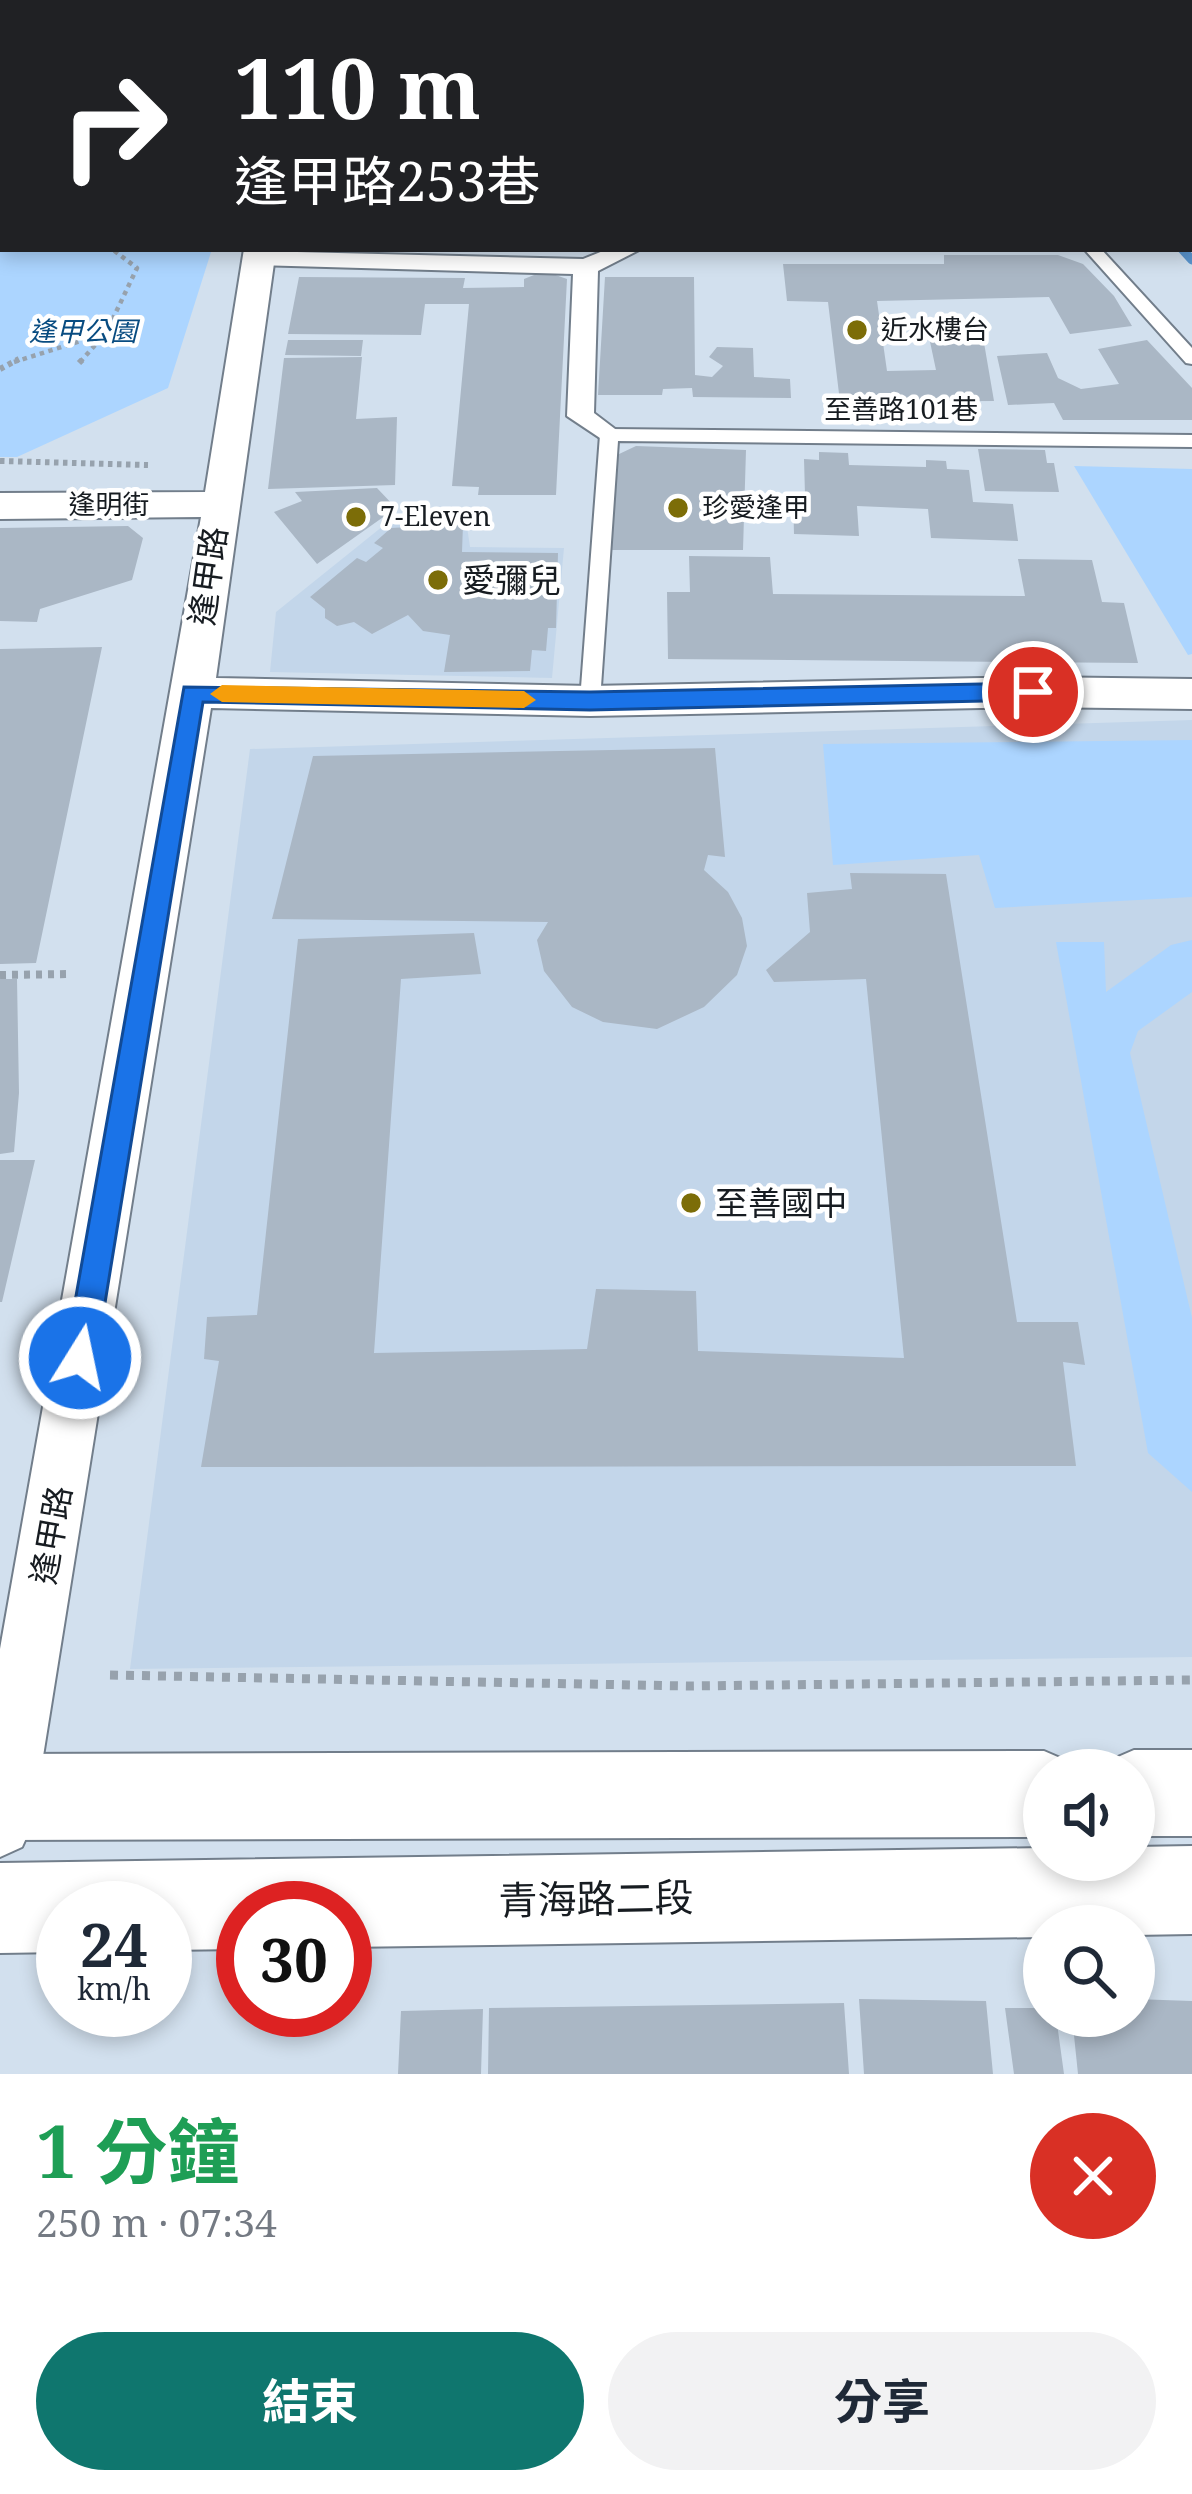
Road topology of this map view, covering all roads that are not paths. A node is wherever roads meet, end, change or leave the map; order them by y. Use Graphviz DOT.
graph roads {
  1 [pos="621,252"];
  2 [pos="1095,252"];
  3 [pos="258,254"];
  4 [pos="586,267"];
  5 [pos="1192,359"];
  6 [pos="609,435"];
  7 [pos="1192,441"];
  8 [pos="219,504"];
  9 [pos="0,506"];
  10 [pos="193,693"];
  11 [pos="1192,694"];
  12 [pos="590,701"];
  13 [pos="1155,1793"];
  14 [pos="1192,1793"];
  15 [pos="1023,1794"];
  16 [pos="1,1806"];
  17 [pos="1192,1891"];
  18 [pos="0,1907"];
  1 -- 4 [label="street"];
  2 -- 5 [label="lane"];
  3 -- 4 [label="street"];
  3 -- 8 [label="street, 逢甲路"];
  4 -- 6 [label="street"];
  6 -- 7 [label="lane, 至善路101巷"];
  6 -- 12 [label="lane"];
  8 -- 9 [label="street, 逢明街"];
  8 -- 10 [label="street, 逢甲路"];
  10 -- 12 [label="street"];
  10 -- 16 [label="street, 逢甲路"];
  11 -- 12 [label="street"];
  13 -- 14 [label="main road"];
  15 -- 16 [label="main road"];
  17 -- 18 [label="main road, 青海路二段"];
}
